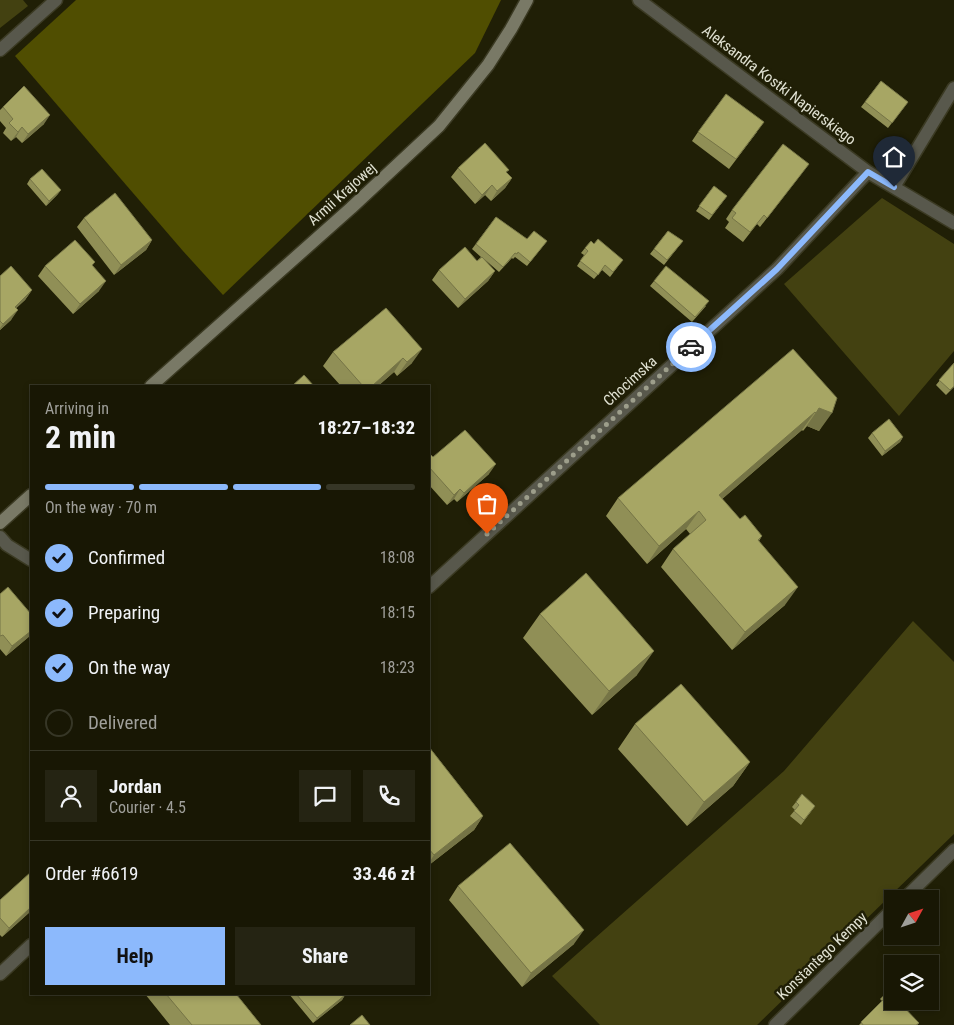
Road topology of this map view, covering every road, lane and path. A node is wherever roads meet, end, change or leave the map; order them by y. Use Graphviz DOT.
graph roads {
  1 [pos="56,0"];
  2 [pos="526,0"];
  3 [pos="639,0"];
  4 [pos="0,50"];
  5 [pos="954,88"];
  6 [pos="868,172"];
  7 [pos="894,187"];
  8 [pos="954,223"];
  9 [pos="152,385"];
  10 [pos="30,496"];
  11 [pos="0,523"];
  12 [pos="0,537"];
  13 [pos="30,559"];
  14 [pos="430,586"];
  15 [pos="954,850"];
  16 [pos="913,890"];
  17 [pos="884,918"];
  18 [pos="30,946"];
  19 [pos="0,974"];
  20 [pos="775,1025"];
  1 -- 4 [label="street"];
  2 -- 9 [label="street, Armii Krajowej"];
  3 -- 6 [label="street, Aleksandra Kostki Napierskiego"];
  5 -- 7 [label="street"];
  6 -- 7 [label="street, Aleksandra Kostki Napierskiego"];
  6 -- 14 [label="street, Chocimska"];
  7 -- 8 [label="street, Aleksandra Kostki Napierskiego"];
  10 -- 11 [label="street"];
  12 -- 13 [label="street"];
  15 -- 16 [label="street"];
  17 -- 20 [label="street, Konstantego Kempy"];
  18 -- 19 [label="street"];
}
